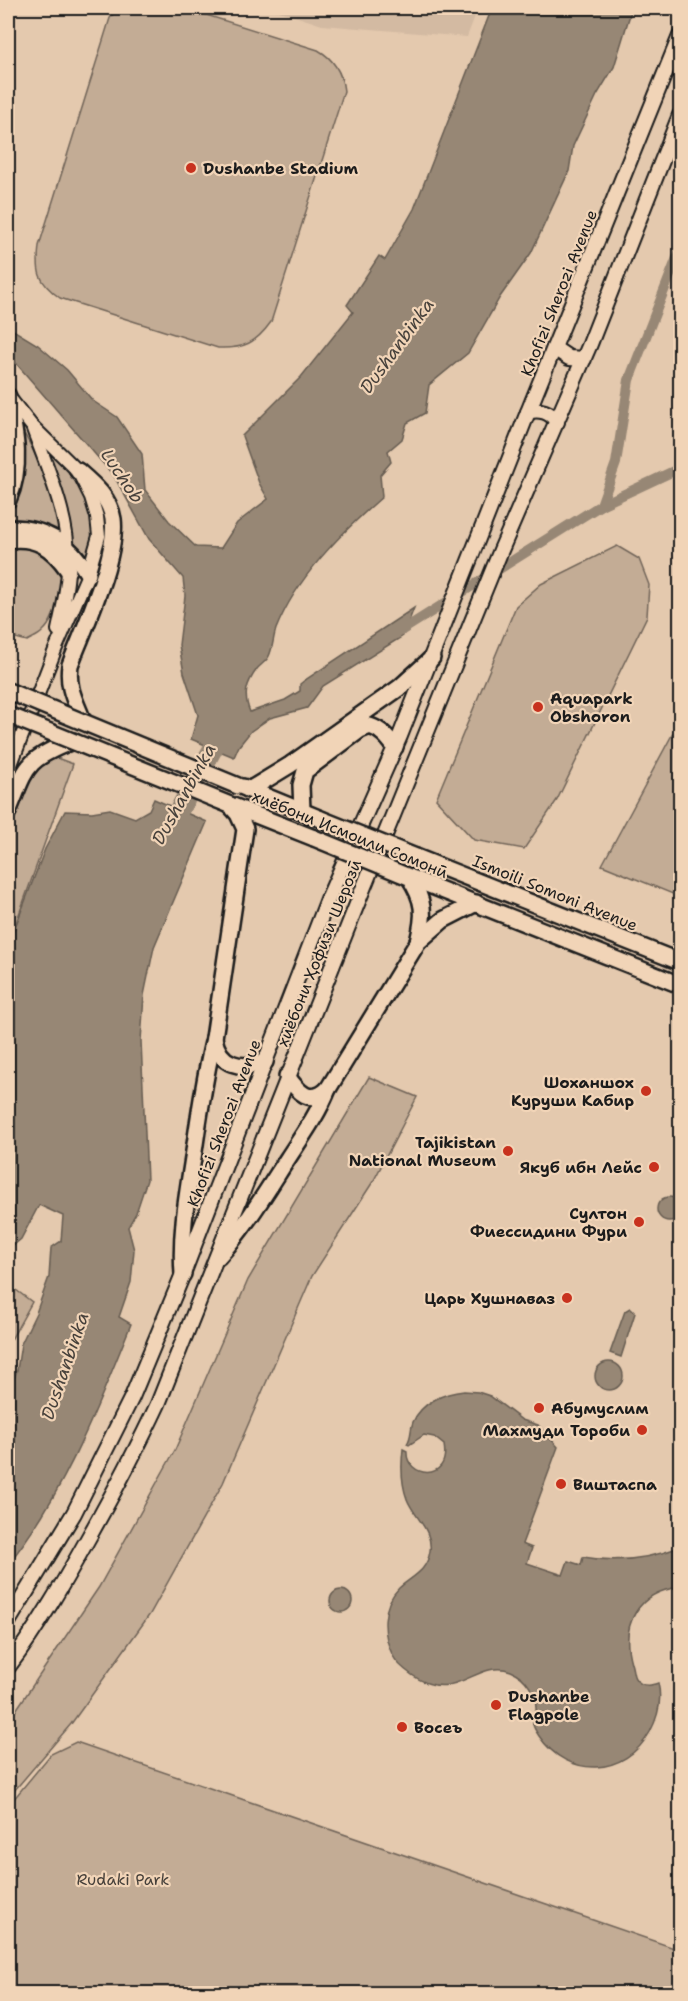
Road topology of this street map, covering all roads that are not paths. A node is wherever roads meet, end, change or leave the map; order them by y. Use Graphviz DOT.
graph roads {
  1 [pos="681,36"];
  2 [pos="681,115"];
  3 [pos="554,348"];
  4 [pos="584,359"];
  5 [pos="8,396"];
  6 [pos="528,412"];
  7 [pos="557,422"];
  8 [pos="31,425"];
  9 [pos="78,471"];
  10 [pos="8,500"];
  11 [pos="8,528"];
  12 [pos="8,540"];
  13 [pos="67,547"];
  14 [pos="68,570"];
  15 [pos="87,574"];
  16 [pos="55,650"];
  17 [pos="432,658"];
  18 [pos="8,690"];
  19 [pos="8,714"];
  20 [pos="83,721"];
  21 [pos="73,741"];
  22 [pos="395,747"];
  23 [pos="8,772"];
  24 [pos="244,788"];
  25 [pos="230,805"];
  26 [pos="302,811"];
  27 [pos="8,813"];
  28 [pos="270,821"];
  29 [pos="245,829"];
  30 [pos="416,857"];
  31 [pos="409,877"];
  32 [pos="476,903"];
  33 [pos="418,942"];
  34 [pos="681,962"];
  35 [pos="681,985"];
  36 [pos="214,1038"];
  37 [pos="265,1062"];
  38 [pos="287,1076"];
  39 [pos="328,1089"];
  40 [pos="218,1257"];
  41 [pos="183,1274"];
  42 [pos="161,1326"];
  43 [pos="186,1337"];
  44 [pos="8,1622"];
  45 [pos="8,1667"];
  1 -- 3 [label="main road, Khofizi Sherozi Avenue"];
  2 -- 4 [label="main road"];
  3 -- 4 [label="main road"];
  3 -- 6 [label="main road, Khofizi Sherozi Avenue"];
  4 -- 7 [label="main road"];
  5 -- 8 [label="street"];
  5 -- 10 [label="highway"];
  6 -- 7 [label="main road"];
  6 -- 17 [label="main road, Khofizi Sherozi Avenue"];
  7 -- 38 [label="main road, хиёбони Ҳофизи Шерозӣ"];
  8 -- 9 [label="street"];
  8 -- 13 [label="street"];
  9 -- 15 [label="street"];
  9 -- 20 [label="highway"];
  11 -- 13 [label="highway"];
  12 -- 14 [label="highway"];
  13 -- 14 [label="street"];
  13 -- 15 [label="highway"];
  14 -- 16 [label="street"];
  15 -- 16 [label="street"];
  16 -- 23 [label="street"];
  17 -- 22 [label="main road, Khofizi Sherozi Avenue"];
  17 -- 24 [label="highway"];
  18 -- 20 [label="highway, хиёбони Исмоили Сомонӣ, bridge"];
  19 -- 21 [label="highway, хиёбони Исмоили Сомонӣ, bridge"];
  20 -- 24 [label="highway, хиёбони Исмоили Сомонӣ, bridge"];
  21 -- 25 [label="highway, хиёбони Исмоили Сомонӣ, bridge"];
  21 -- 27 [label="highway"];
  22 -- 26 [label="highway"];
  22 -- 37 [label="main road, Khofizi Sherozi Avenue"];
  24 -- 26 [label="highway, хиёбони Исмоили Сомонӣ"];
  25 -- 28 [label="highway, хиёбони Исмоили Сомонӣ"];
  25 -- 29 [label="highway"];
  26 -- 30 [label="highway, хиёбони Исмоили Сомонӣ, bridge"];
  28 -- 29 [label="highway"];
  28 -- 31 [label="highway, хиёбони Исмоили Сомонӣ, bridge"];
  29 -- 36 [label="highway"];
  30 -- 34 [label="highway, Ismoili Somoni Avenue"];
  31 -- 32 [label="highway, хиёбони Исмоили Сомонӣ"];
  31 -- 33 [label="highway"];
  32 -- 33 [label="highway"];
  32 -- 35 [label="highway, хиёбони Исмоили Сомонӣ"];
  33 -- 39 [label="highway"];
  36 -- 37 [label="highway"];
  36 -- 41 [label="highway"];
  37 -- 41 [label="main road, Khofizi Sherozi Avenue"];
  38 -- 39 [label="highway"];
  38 -- 40 [label="main road, хиёбони Ҳофизи Шерозӣ"];
  39 -- 40 [label="highway"];
  40 -- 43 [label="main road, хиёбони Ҳофизи Шерозӣ"];
  41 -- 42 [label="main road, Khofizi Sherozi Avenue"];
  42 -- 43 [label="main road"];
  42 -- 44 [label="main road, Khofizi Sherozi Avenue"];
  43 -- 45 [label="main road"];
}
